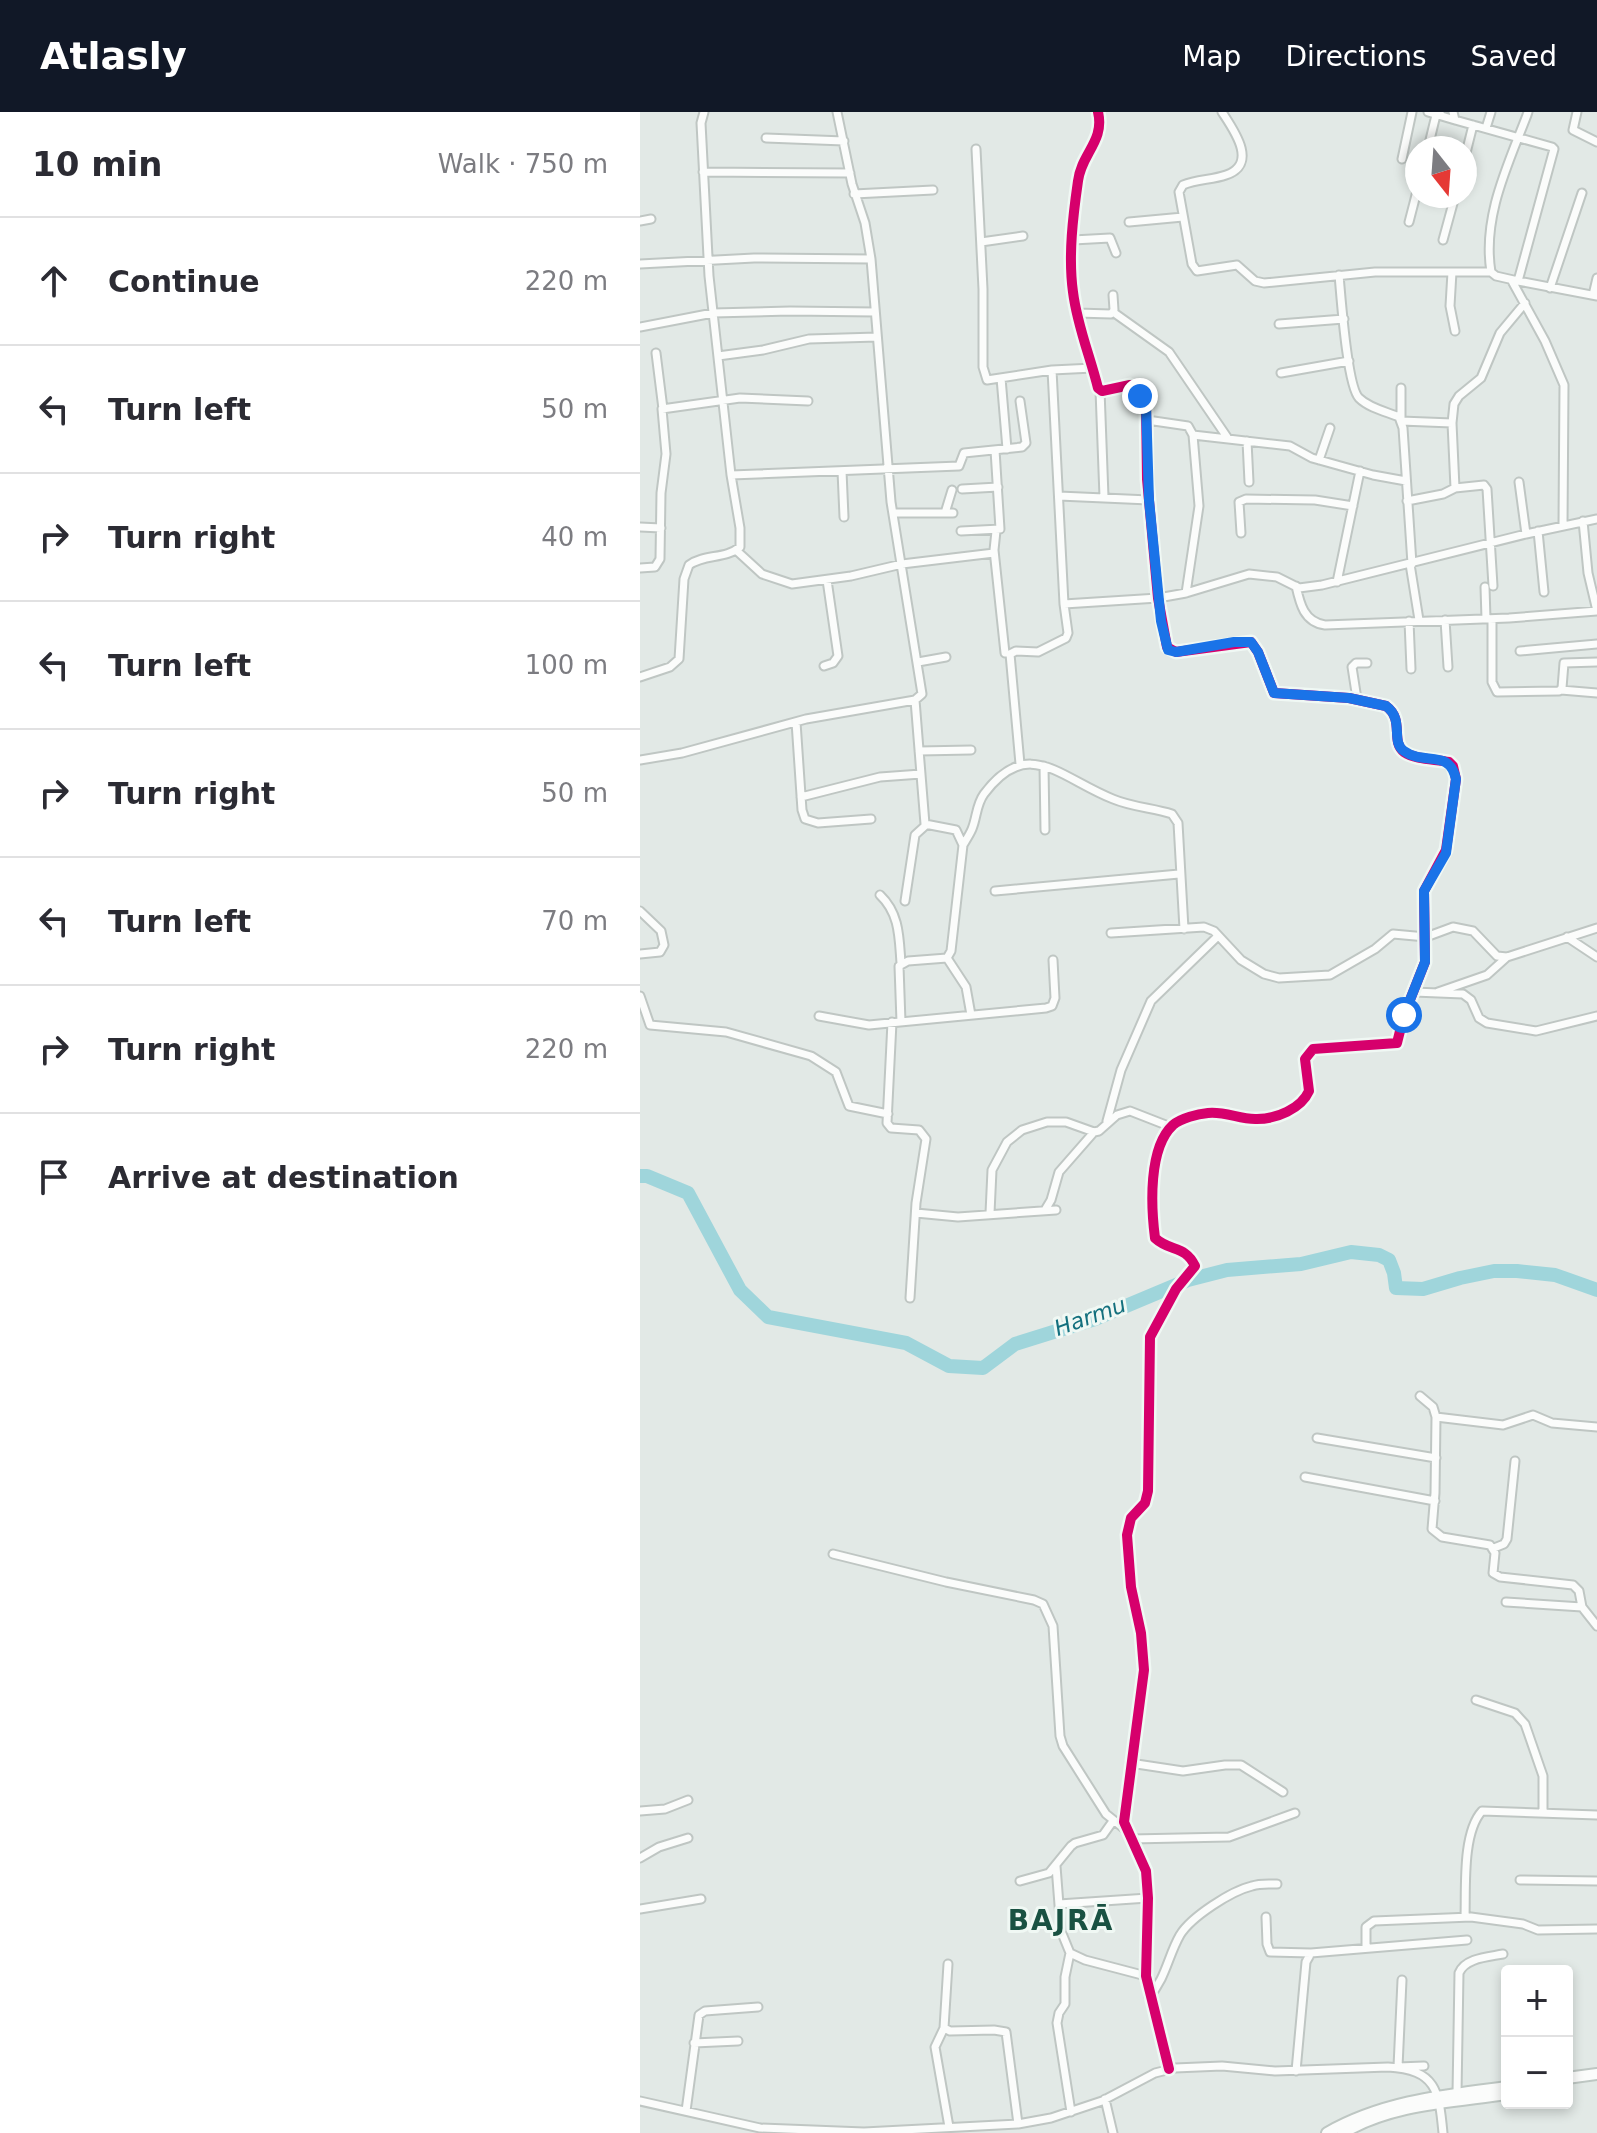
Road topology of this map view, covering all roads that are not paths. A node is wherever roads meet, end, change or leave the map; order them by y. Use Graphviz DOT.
graph roads {
  1 [pos="704,112"];
  2 [pos="837,112"];
  3 [pos="1098,112"];
  4 [pos="1222,112"];
  5 [pos="1412,112"];
  6 [pos="1491,112"];
  7 [pos="1528,112"];
  8 [pos="1577,112"];
  9 [pos="1434,113"];
  10 [pos="1454,116"];
  11 [pos="1473,125"];
  12 [pos="1486,128"];
  13 [pos="1430,136"];
  14 [pos="1470,136"];
  15 [pos="766,138"];
  16 [pos="1518,138"];
  17 [pos="844,141"];
  18 [pos="1597,142"];
  19 [pos="976,149"];
  20 [pos="1402,159"];
  21 [pos="703,172"];
  22 [pos="850,173"];
  23 [pos="933,190"];
  24 [pos="1582,193"];
  25 [pos="854,194"];
  26 [pos="1413,208"];
  27 [pos="1452,208"];
  28 [pos="1183,217"];
  29 [pos="651,219"];
  30 [pos="640,221"];
  31 [pos="1129,222"];
  32 [pos="1409,222"];
  33 [pos="1023,236"];
  34 [pos="1073,240"];
  35 [pos="1443,240"];
  36 [pos="981,242"];
  37 [pos="1116,253"];
  38 [pos="871,259"];
  39 [pos="708,260"];
  40 [pos="640,264"];
  41 [pos="1452,272"];
  42 [pos="1491,272"];
  43 [pos="1339,275"];
  44 [pos="1597,278"];
  45 [pos="1515,281"];
  46 [pos="1550,288"];
  47 [pos="1113,295"];
  48 [pos="1595,296"];
  49 [pos="1525,303"];
  50 [pos="875,312"];
  51 [pos="1113,312"];
  52 [pos="713,313"];
  53 [pos="1077,313"];
  54 [pos="1344,319"];
  55 [pos="1279,324"];
  56 [pos="640,327"];
  57 [pos="1455,331"];
  58 [pos="877,337"];
  59 [pos="656,353"];
  60 [pos="718,356"];
  61 [pos="1349,361"];
  62 [pos="1093,368"];
  63 [pos="1052,370"];
  64 [pos="1281,373"];
  65 [pos="1001,378"];
  66 [pos="1401,388"];
  67 [pos="1100,390"];
  68 [pos="723,400"];
  69 [pos="808,401"];
  70 [pos="1020,401"];
  71 [pos="663,409"];
  72 [pos="1147,420"];
  73 [pos="1401,421"];
  74 [pos="1452,423"];
  75 [pos="1330,428"];
  76 [pos="1193,435"];
  77 [pos="1227,437"];
  78 [pos="1247,441"];
  79 [pos="1007,449"];
  80 [pos="995,450"];
  81 [pos="1319,460"];
  82 [pos="889,469"];
  83 [pos="842,471"];
  84 [pos="1360,471"];
  85 [pos="731,475"];
  86 [pos="1406,481"];
  87 [pos="1249,482"];
  88 [pos="1519,482"];
  89 [pos="998,487"];
  90 [pos="1455,488"];
  91 [pos="962,489"];
  92 [pos="952,490"];
  93 [pos="1059,496"];
  94 [pos="1104,497"];
  95 [pos="1149,500"];
  96 [pos="1407,501"];
  97 [pos="1353,506"];
  98 [pos="893,513"];
  99 [pos="844,517"];
  100 [pos="1597,519"];
  101 [pos="1583,521"];
  102 [pos="1563,525"];
  103 [pos="640,527"];
  104 [pos="661,528"];
  105 [pos="961,531"];
  106 [pos="996,531"];
  107 [pos="1538,531"];
  108 [pos="1241,533"];
  109 [pos="1526,534"];
  110 [pos="1491,542"];
  111 [pos="737,551"];
  112 [pos="994,553"];
  113 [pos="902,564"];
  114 [pos="1411,564"];
  115 [pos="640,568"];
  116 [pos="827,580"];
  117 [pos="1337,582"];
  118 [pos="1296,586"];
  119 [pos="1544,592"];
  120 [pos="1186,593"];
  121 [pos="1158,598"];
  122 [pos="1064,604"];
  123 [pos="1489,619"];
  124 [pos="1419,620"];
  125 [pos="1445,620"];
  126 [pos="1409,621"];
  127 [pos="1597,644"];
  128 [pos="1520,651"];
  129 [pos="1005,653"];
  130 [pos="946,657"];
  131 [pos="918,662"];
  132 [pos="1597,662"];
  133 [pos="1367,663"];
  134 [pos="824,666"];
  135 [pos="1448,667"];
  136 [pos="1411,669"];
  137 [pos="640,677"];
  138 [pos="1561,690"];
  139 [pos="1597,693"];
  140 [pos="1357,699"];
  141 [pos="915,700"];
  142 [pos="796,722"];
  143 [pos="971,750"];
  144 [pos="919,751"];
  145 [pos="640,760"];
  146 [pos="1020,764"];
  147 [pos="1044,766"];
  148 [pos="921,774"];
  149 [pos="801,797"];
  150 [pos="871,819"];
  151 [pos="926,825"];
  152 [pos="1045,830"];
  153 [pos="963,845"];
  154 [pos="1179,874"];
  155 [pos="995,891"];
  156 [pos="880,895"];
  157 [pos="905,901"];
  158 [pos="640,911"];
  159 [pos="1597,928"];
  160 [pos="1184,929"];
  161 [pos="1111,933"];
  162 [pos="1218,936"];
  163 [pos="1426,937"];
  164 [pos="1567,937"];
  165 [pos="640,954"];
  166 [pos="1507,957"];
  167 [pos="1597,957"];
  168 [pos="947,958"];
  169 [pos="1053,960"];
  170 [pos="901,963"];
  171 [pos="1414,992"];
  172 [pos="1434,994"];
  173 [pos="640,996"];
  174 [pos="971,1015"];
  175 [pos="819,1016"];
  176 [pos="1597,1016"];
  177 [pos="648,1022"];
  178 [pos="896,1022"];
  179 [pos="640,1028"];
  180 [pos="888,1114"];
  181 [pos="1107,1123"];
  182 [pos="1171,1127"];
  183 [pos="1094,1132"];
  184 [pos="1045,1210"];
  185 [pos="1056,1210"];
  186 [pos="916,1213"];
  187 [pos="990,1213"];
  188 [pos="910,1298"];
  189 [pos="1420,1396"];
  190 [pos="1436,1417"];
  191 [pos="1597,1427"];
  192 [pos="1317,1438"];
  193 [pos="1436,1458"];
  194 [pos="1515,1461"];
  195 [pos="1305,1477"];
  196 [pos="1435,1501"];
  197 [pos="1494,1548"];
  198 [pos="833,1554"];
  199 [pos="1506,1602"];
  200 [pos="1582,1607"];
  201 [pos="1597,1626"];
  202 [pos="1476,1700"];
  203 [pos="1130,1763"];
  204 [pos="1283,1792"];
  205 [pos="688,1800"];
  206 [pos="640,1811"];
  207 [pos="1543,1812"];
  208 [pos="1295,1813"];
  209 [pos="1597,1815"];
  210 [pos="1113,1821"];
  211 [pos="1126,1830"];
  212 [pos="688,1838"];
  213 [pos="1131,1839"];
  214 [pos="640,1858"];
  215 [pos="1056,1866"];
  216 [pos="1520,1880"];
  217 [pos="1020,1881"];
  218 [pos="1597,1881"];
  219 [pos="1277,1884"];
  220 [pos="1148,1898"];
  221 [pos="701,1899"];
  222 [pos="1059,1904"];
  223 [pos="640,1909"];
  224 [pos="1266,1917"];
  225 [pos="1465,1917"];
  226 [pos="1597,1929"];
  227 [pos="1467,1940"];
  228 [pos="1366,1947"];
  229 [pos="1070,1953"];
  230 [pos="1311,1953"];
  231 [pos="1503,1954"];
  232 [pos="948,1964"];
  233 [pos="1146,1976"];
  234 [pos="1402,1980"];
  235 [pos="1149,1997"];
  236 [pos="758,2007"];
  237 [pos="944,2028"];
  238 [pos="738,2041"];
  239 [pos="694,2043"];
  240 [pos="1424,2066"];
  241 [pos="1398,2067"];
  242 [pos="1169,2069"];
  243 [pos="1296,2071"];
  244 [pos="1597,2074"];
  245 [pos="1573,2077"];
  246 [pos="1597,2081"];
  247 [pos="1573,2084"];
  248 [pos="1501,2088"];
  249 [pos="1457,2094"];
  250 [pos="1501,2095"];
  251 [pos="1105,2099"];
  252 [pos="1440,2100"];
  253 [pos="640,2101"];
  254 [pos="686,2111"];
  255 [pos="1071,2112"];
  256 [pos="1018,2124"];
  257 [pos="949,2127"];
  258 [pos="752,2130"];
  259 [pos="968,2130"];
  260 [pos="920,2131"];
  261 [pos="1113,2133"];
  262 [pos="1327,2133"];
  263 [pos="1343,2133"];
  264 [pos="1443,2133"];
  1 -- 21 [label="street"];
  2 -- 17 [label="street"];
  3 -- 34 [label="street"];
  4 -- 28 [label="street"];
  5 -- 20 [label="street"];
  6 -- 12 [label="street"];
  7 -- 16 [label="street"];
  8 -- 18 [label="street"];
  9 -- 10 [label="street"];
  9 -- 13 [label="street"];
  10 -- 11 [label="street"];
  11 -- 12 [label="street"];
  11 -- 14 [label="street"];
  12 -- 16 [label="street"];
  15 -- 17 [label="street"];
  16 -- 42 [label="street"];
  16 -- 45 [label="street"];
  17 -- 22 [label="street"];
  19 -- 36 [label="street"];
  21 -- 22 [label="street"];
  21 -- 39 [label="street"];
  22 -- 25 [label="street"];
  23 -- 25 [label="street"];
  24 -- 46 [label="street"];
  25 -- 38 [label="street"];
  26 -- 32 [label="street"];
  27 -- 35 [label="street"];
  28 -- 31 [label="street"];
  28 -- 43 [label="street"];
  29 -- 30 [label="street"];
  33 -- 36 [label="street"];
  34 -- 37 [label="street"];
  34 -- 53 [label="street"];
  36 -- 65 [label="street"];
  38 -- 39 [label="street"];
  38 -- 50 [label="street"];
  39 -- 40 [label="street"];
  39 -- 52 [label="street"];
  41 -- 42 [label="street"];
  41 -- 43 [label="street"];
  41 -- 57 [label="street"];
  42 -- 45 [label="street"];
  43 -- 54 [label="street"];
  44 -- 48 [label="street"];
  45 -- 46 [label="street"];
  45 -- 49 [label="street"];
  46 -- 48 [label="street"];
  47 -- 51 [label="street"];
  49 -- 74 [label="street"];
  49 -- 102 [label="street"];
  50 -- 52 [label="street"];
  50 -- 58 [label="street"];
  51 -- 53 [label="street"];
  51 -- 77 [label="street"];
  52 -- 56 [label="street"];
  52 -- 60 [label="street"];
  53 -- 62 [label="street"];
  54 -- 55 [label="street"];
  54 -- 61 [label="street"];
  58 -- 60 [label="street"];
  58 -- 82 [label="street"];
  59 -- 71 [label="street"];
  60 -- 68 [label="street"];
  61 -- 64 [label="street"];
  61 -- 73 [label="street"];
  62 -- 63 [label="street"];
  62 -- 67 [label="street"];
  63 -- 65 [label="street"];
  63 -- 93 [label="street"];
  65 -- 79 [label="street"];
  66 -- 73 [label="street"];
  67 -- 72 [label="street"];
  67 -- 94 [label="street"];
  68 -- 69 [label="street"];
  68 -- 71 [label="street"];
  68 -- 85 [label="street"];
  70 -- 79 [label="street"];
  71 -- 104 [label="street"];
  72 -- 76 [label="street"];
  72 -- 95 [label="street"];
  73 -- 74 [label="street"];
  73 -- 86 [label="street"];
  74 -- 90 [label="street"];
  75 -- 81 [label="street"];
  76 -- 77 [label="street"];
  76 -- 120 [label="street"];
  77 -- 78 [label="street"];
  78 -- 81 [label="street"];
  78 -- 87 [label="street"];
  79 -- 80 [label="street"];
  80 -- 82 [label="street"];
  80 -- 89 [label="street"];
  81 -- 84 [label="street"];
  82 -- 83 [label="street"];
  82 -- 98 [label="street"];
  83 -- 85 [label="street"];
  83 -- 99 [label="street"];
  84 -- 86 [label="street"];
  84 -- 97 [label="street"];
  85 -- 111 [label="street"];
  86 -- 96 [label="street"];
  88 -- 109 [label="street"];
  89 -- 91 [label="street"];
  89 -- 106 [label="street"];
  90 -- 96 [label="street"];
  90 -- 110 [label="street"];
  92 -- 98 [label="street"];
  93 -- 94 [label="street"];
  93 -- 122 [label="street"];
  94 -- 95 [label="street"];
  95 -- 121 [label="street"];
  96 -- 114 [label="street"];
  97 -- 108 [label="street"];
  97 -- 117 [label="street"];
  98 -- 113 [label="street"];
  100 -- 101 [label="street"];
  101 -- 102 [label="street"];
  101 -- 123 [label="street"];
  102 -- 107 [label="street"];
  103 -- 104 [label="street"];
  104 -- 115 [label="street"];
  105 -- 106 [label="street"];
  106 -- 112 [label="street"];
  107 -- 109 [label="street"];
  107 -- 119 [label="street"];
  109 -- 110 [label="street"];
  110 -- 114 [label="street"];
  110 -- 123 [label="street"];
  111 -- 116 [label="street"];
  111 -- 137 [label="street"];
  112 -- 113 [label="street"];
  112 -- 129 [label="street"];
  113 -- 116 [label="street"];
  113 -- 131 [label="street"];
  114 -- 117 [label="street"];
  114 -- 124 [label="street"];
  116 -- 134 [label="street"];
  117 -- 118 [label="street"];
  118 -- 120 [label="street"];
  118 -- 126 [label="street"];
  120 -- 121 [label="street"];
  121 -- 122 [label="street"];
  121 -- 140 [label="street"];
  122 -- 146 [label="street"];
  123 -- 125 [label="street"];
  123 -- 138 [label="street"];
  124 -- 125 [label="street"];
  124 -- 126 [label="street"];
  125 -- 135 [label="street"];
  126 -- 136 [label="street"];
  127 -- 128 [label="street"];
  130 -- 131 [label="street"];
  131 -- 141 [label="street"];
  132 -- 138 [label="street"];
  133 -- 140 [label="street"];
  138 -- 139 [label="street"];
  140 -- 163 [label="street"];
  141 -- 142 [label="street"];
  141 -- 144 [label="street"];
  142 -- 145 [label="street"];
  142 -- 149 [label="street"];
  143 -- 144 [label="street"];
  144 -- 148 [label="street"];
  146 -- 147 [label="street"];
  146 -- 153 [label="street"];
  147 -- 152 [label="street"];
  147 -- 154 [label="street"];
  148 -- 149 [label="street"];
  148 -- 151 [label="street"];
  149 -- 150 [label="street"];
  151 -- 153 [label="street"];
  151 -- 157 [label="street"];
  153 -- 168 [label="street"];
  154 -- 155 [label="street"];
  154 -- 160 [label="street"];
  156 -- 170 [label="street"];
  158 -- 165 [label="street"];
  159 -- 164 [label="street"];
  160 -- 161 [label="street"];
  160 -- 162 [label="street"];
  162 -- 163 [label="street"];
  162 -- 181 [label="street"];
  163 -- 166 [label="street"];
  163 -- 171 [label="street"];
  164 -- 166 [label="street"];
  164 -- 167 [label="street"];
  166 -- 172 [label="street"];
  168 -- 170 [label="street"];
  168 -- 174 [label="street"];
  169 -- 174 [label="street"];
  170 -- 178 [label="street"];
  171 -- 172 [label="street"];
  171 -- 182 [label="street"];
  172 -- 176 [label="street"];
  173 -- 177 [label="street"];
  174 -- 178 [label="street"];
  175 -- 178 [label="street"];
  177 -- 179 [label="street"];
  177 -- 180 [label="street"];
  178 -- 180 [label="street"];
  180 -- 186 [label="street"];
  181 -- 182 [label="street"];
  181 -- 183 [label="street"];
  182 -- 203 [label="street"];
  183 -- 184 [label="street"];
  183 -- 187 [label="street"];
  184 -- 185 [label="street"];
  184 -- 187 [label="street"];
  186 -- 187 [label="street"];
  186 -- 188 [label="street"];
  189 -- 190 [label="street"];
  190 -- 191 [label="street"];
  190 -- 193 [label="street"];
  192 -- 193 [label="street"];
  193 -- 196 [label="street"];
  194 -- 197 [label="street"];
  195 -- 196 [label="street"];
  196 -- 197 [label="street"];
  197 -- 200 [label="street"];
  198 -- 210 [label="street"];
  199 -- 200 [label="street"];
  200 -- 201 [label="street"];
  202 -- 207 [label="street"];
  203 -- 204 [label="street"];
  203 -- 211 [label="street"];
  205 -- 206 [label="street"];
  207 -- 209 [label="street"];
  207 -- 225 [label="street"];
  208 -- 213 [label="street"];
  210 -- 211 [label="street"];
  210 -- 215 [label="street"];
  211 -- 213 [label="street"];
  212 -- 214 [label="street"];
  213 -- 220 [label="street"];
  215 -- 217 [label="street"];
  215 -- 222 [label="street"];
  216 -- 218 [label="street"];
  219 -- 235 [label="street"];
  220 -- 222 [label="street"];
  220 -- 233 [label="street"];
  221 -- 223 [label="street"];
  222 -- 229 [label="street"];
  224 -- 230 [label="street"];
  225 -- 226 [label="street"];
  225 -- 228 [label="street"];
  227 -- 228 [label="street"];
  228 -- 230 [label="street"];
  229 -- 233 [label="street"];
  229 -- 255 [label="street"];
  230 -- 243 [label="street"];
  231 -- 249 [label="street"];
  232 -- 237 [label="street"];
  233 -- 235 [label="street"];
  234 -- 241 [label="street"];
  235 -- 242 [label="street"];
  236 -- 239 [label="street"];
  237 -- 256 [label="street"];
  237 -- 257 [label="street"];
  238 -- 239 [label="street"];
  239 -- 254 [label="street"];
  240 -- 241 [label="street"];
  241 -- 243 [label="street"];
  241 -- 252 [label="street"];
  242 -- 243 [label="street"];
  242 -- 251 [label="street"];
  244 -- 245 [label="street"];
  246 -- 247 [label="street"];
  248 -- 249 [label="street"];
  249 -- 252 [label="street"];
  250 -- 252 [label="street"];
  251 -- 255 [label="street"];
  251 -- 261 [label="street"];
  252 -- 262 [label="street"];
  252 -- 263 [label="street"];
  252 -- 264 [label="street"];
  253 -- 254 [label="street"];
  254 -- 258 [label="street"];
  255 -- 256 [label="street"];
  256 -- 259 [label="street"];
  257 -- 259 [label="street"];
  257 -- 260 [label="street"];
  258 -- 260 [label="street"];
}
